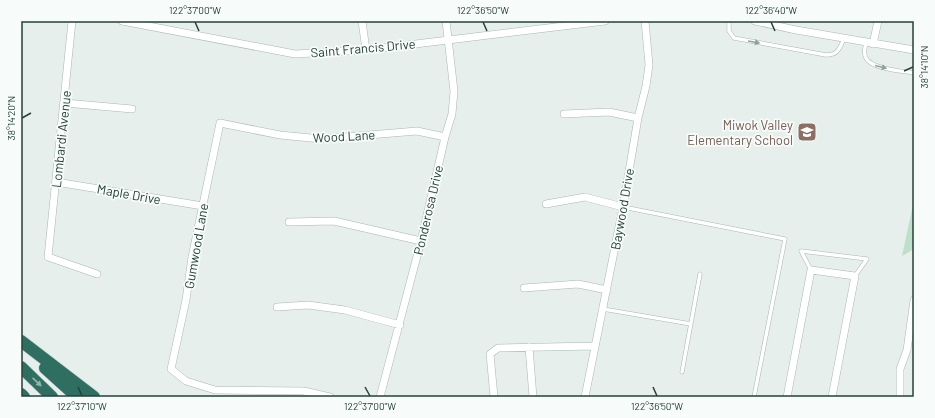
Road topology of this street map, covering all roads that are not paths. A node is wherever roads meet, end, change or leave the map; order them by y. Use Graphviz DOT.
graph roads {
  1 [pos="72,21"];
  2 [pos="122,21"];
  3 [pos="362,21"];
  4 [pos="446,21"];
  5 [pos="605,21"];
  6 [pos="645,21"];
  7 [pos="729,21"];
  8 [pos="755,21"];
  9 [pos="878,21"];
  10 [pos="844,39"];
  11 [pos="448,40"];
  12 [pos="869,43"];
  13 [pos="366,50"];
  14 [pos="914,50"];
  15 [pos="914,73"];
  16 [pos="65,103"];
  17 [pos="132,110"];
  18 [pos="564,114"];
  19 [pos="638,118"];
  20 [pos="220,124"];
  21 [pos="445,137"];
  22 [pos="56,182"];
  23 [pos="546,204"];
  24 [pos="203,206"];
  25 [pos="623,207"];
  26 [pos="289,222"];
  27 [pos="421,241"];
  28 [pos="811,270"];
  29 [pos="97,274"];
  30 [pos="700,274"];
  31 [pos="855,276"];
  32 [pos="524,288"];
  33 [pos="607,290"];
  34 [pos="914,300"];
  35 [pos="277,307"];
  36 [pos="603,309"];
  37 [pos="691,324"];
  38 [pos="400,325"];
  39 [pos="21,341"];
  40 [pos="595,346"];
  41 [pos="21,347"];
  42 [pos="529,347"];
  43 [pos="911,351"];
  44 [pos="21,367"];
  45 [pos="682,372"];
  46 [pos="21,394"];
  47 [pos="24,397"];
  48 [pos="52,397"];
  49 [pos="77,397"];
  50 [pos="94,397"];
  51 [pos="330,397"];
  52 [pos="380,397"];
  53 [pos="494,397"];
  54 [pos="533,397"];
  55 [pos="585,397"];
  56 [pos="754,397"];
  57 [pos="787,397"];
  58 [pos="832,397"];
  59 [pos="900,397"];
  1 -- 16 [label="street, Lombardi Avenue"];
  2 -- 13 [label="street, Saint Francis Drive"];
  3 -- 13 [label="street"];
  4 -- 11 [label="street, Ponderosa Drive"];
  5 -- 11 [label="street, Saint Francis Drive"];
  6 -- 19 [label="street, Baywood Drive"];
  7 -- 10 [label="lane, one-way"];
  8 -- 10 [label="street"];
  9 -- 12 [label="street"];
  10 -- 12 [label="street"];
  11 -- 13 [label="street, Saint Francis Drive"];
  11 -- 21 [label="street, Ponderosa Drive"];
  12 -- 14 [label="street"];
  12 -- 15 [label="lane, one-way"];
  16 -- 17 [label="street"];
  16 -- 22 [label="street, Lombardi Avenue"];
  18 -- 19 [label="street"];
  19 -- 25 [label="street, Baywood Drive"];
  20 -- 21 [label="street, Wood Lane"];
  20 -- 24 [label="street, Gumwood Lane"];
  21 -- 27 [label="street, Ponderosa Drive"];
  22 -- 24 [label="street, Maple Drive"];
  22 -- 29 [label="street, Lombardi Avenue"];
  23 -- 25 [label="street"];
  24 -- 51 [label="street, Gumwood Lane"];
  25 -- 33 [label="street, Baywood Drive"];
  25 -- 56 [label="lane"];
  26 -- 27 [label="street"];
  27 -- 38 [label="street, Ponderosa Drive"];
  28 -- 31 [label="street"];
  28 -- 31 [label="lane"];
  28 -- 57 [label="street"];
  30 -- 37 [label="lane"];
  31 -- 58 [label="street"];
  32 -- 33 [label="street"];
  33 -- 36 [label="street, Baywood Drive"];
  34 -- 43 [label="street"];
  35 -- 38 [label="street"];
  36 -- 37 [label="lane"];
  36 -- 40 [label="street, Baywood Drive"];
  37 -- 45 [label="lane"];
  38 -- 52 [label="street, Ponderosa Drive"];
  39 -- 50 [label="highway"];
  40 -- 42 [label="street"];
  40 -- 55 [label="street, Baywood Drive"];
  41 -- 49 [label="highway"];
  42 -- 53 [label="street"];
  42 -- 54 [label="street"];
  43 -- 59 [label="street"];
  44 -- 48 [label="highway, one-way"];
  46 -- 47 [label="highway"];
}
